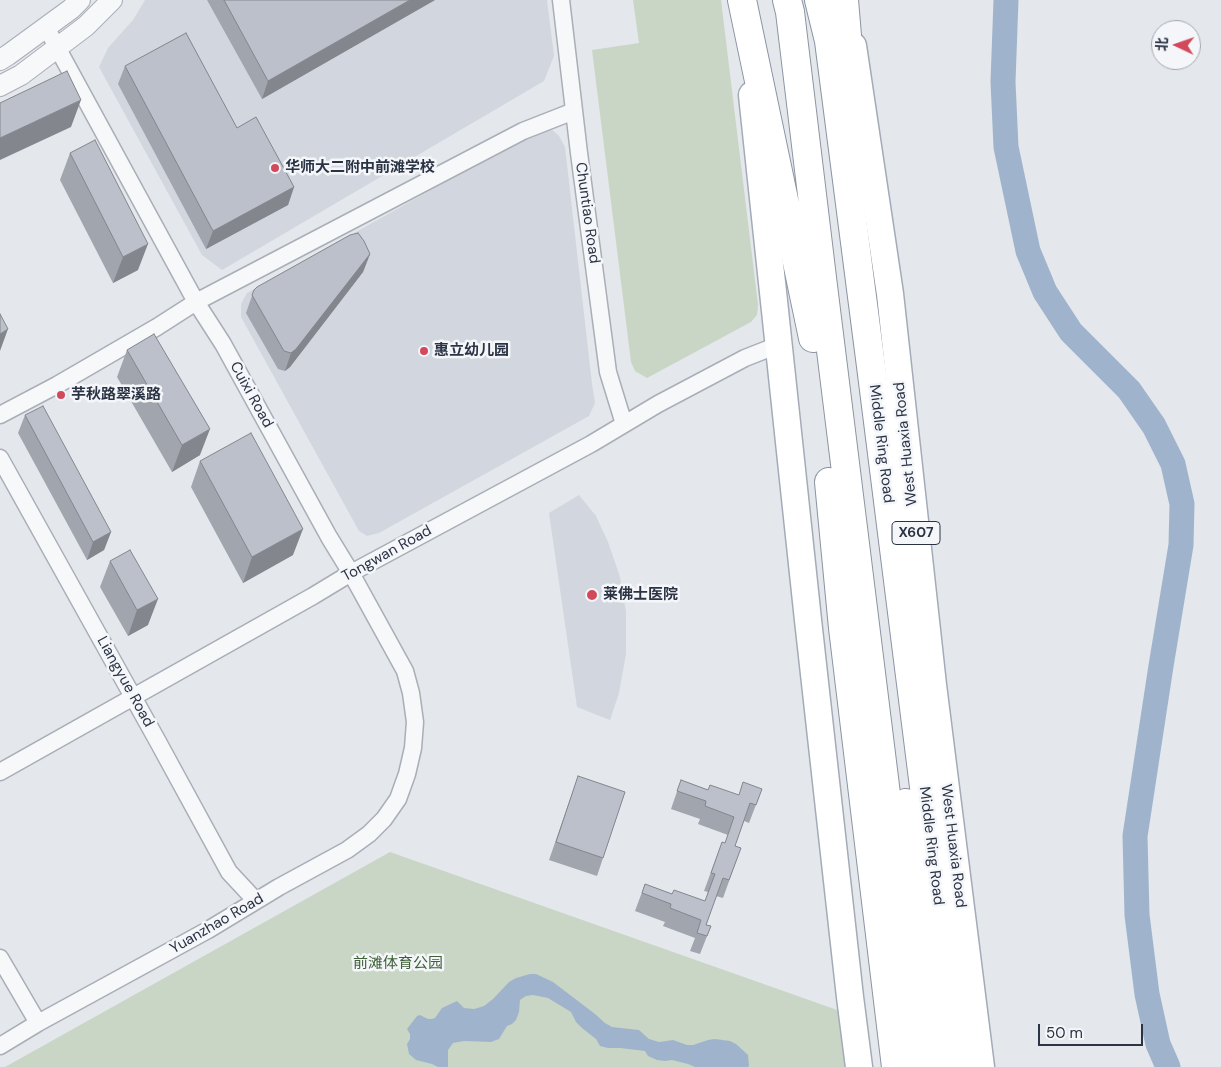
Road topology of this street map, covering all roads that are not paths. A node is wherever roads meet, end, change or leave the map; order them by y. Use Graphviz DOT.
graph roads {
  1 [pos="80,0"];
  2 [pos="112,0"];
  3 [pos="561,0"];
  4 [pos="742,0"];
  5 [pos="773,0"];
  6 [pos="787,0"];
  7 [pos="809,0"];
  8 [pos="819,0"];
  9 [pos="845,0"];
  10 [pos="46,28"];
  11 [pos="57,48"];
  12 [pos="0,60"];
  13 [pos="0,86"];
  14 [pos="574,111"];
  15 [pos="196,302"];
  16 [pos="778,345"];
  17 [pos="816,352"];
  18 [pos="872,374"];
  19 [pos="0,415"];
  20 [pos="624,424"];
  21 [pos="0,458"];
  22 [pos="351,573"];
  23 [pos="133,697"];
  24 [pos="0,772"];
  25 [pos="407,774"];
  26 [pos="256,901"];
  27 [pos="0,958"];
  28 [pos="38,1023"];
  29 [pos="0,1046"];
  30 [pos="859,1067"];
  31 [pos="896,1067"];
  32 [pos="918,1067"];
  33 [pos="939,1067"];
  34 [pos="961,1067"];
  35 [pos="981,1067"];
  1 -- 10 [label="street"];
  2 -- 11 [label="street"];
  3 -- 14 [label="street, Chuntiao Road"];
  4 -- 16 [label="main road"];
  4 -- 17 [label="highway"];
  5 -- 17 [label="highway"];
  6 -- 32 [label="highway"];
  7 -- 33 [label="highway, Middle Ring Road"];
  8 -- 18 [label="highway, Middle Ring Road"];
  9 -- 18 [label="highway"];
  9 -- 35 [label="main road, West Huaxia Road / X607"];
  10 -- 11 [label="street, Cuixi Road"];
  10 -- 12 [label="street"];
  11 -- 13 [label="street"];
  11 -- 15 [label="street, Cuixi Road"];
  14 -- 15 [label="street"];
  14 -- 20 [label="street, Chuntiao Road"];
  15 -- 19 [label="street"];
  15 -- 22 [label="street, Cuixi Road"];
  16 -- 20 [label="street, Tongwan Road"];
  16 -- 30 [label="main road"];
  17 -- 31 [label="highway"];
  18 -- 34 [label="highway, Middle Ring Road"];
  20 -- 22 [label="street, Tongwan Road"];
  21 -- 23 [label="street, Liangyue Road"];
  22 -- 23 [label="street, Tongwan Road"];
  22 -- 25 [label="street, Cuixi Road"];
  23 -- 24 [label="street, Tongwan Road"];
  23 -- 26 [label="street, Liangyue Road"];
  25 -- 26 [label="street, Yuanzhao Road"];
  26 -- 28 [label="street, Yuanzhao Road"];
  27 -- 28 [label="street"];
  28 -- 29 [label="street, Yuanzhao Road"];
}
